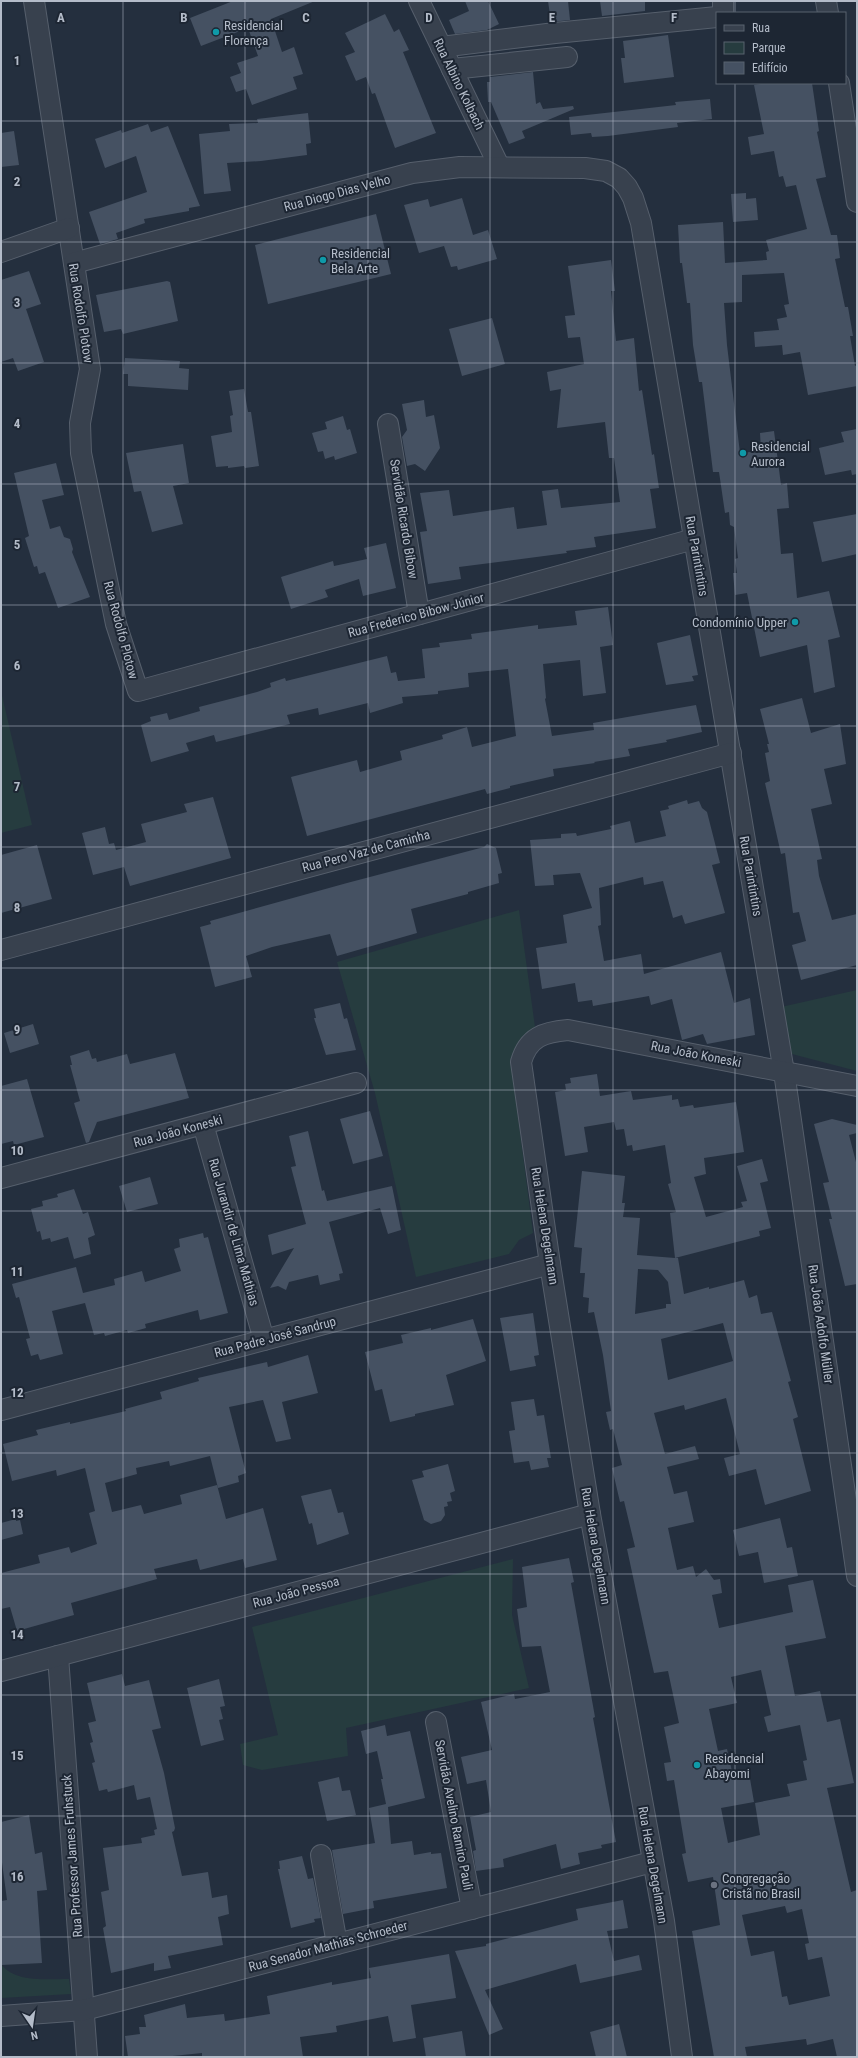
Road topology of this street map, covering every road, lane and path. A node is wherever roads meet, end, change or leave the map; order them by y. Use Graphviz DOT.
graph roads {
  1 [pos="34,1"];
  2 [pos="419,1"];
  3 [pos="723,1"];
  4 [pos="826,1"];
  5 [pos="724,12"];
  6 [pos="828,12"];
  7 [pos="716,17"];
  8 [pos="441,47"];
  9 [pos="567,57"];
  10 [pos="452,68"];
  11 [pos="839,84"];
  12 [pos="853,143"];
  13 [pos="499,166"];
  14 [pos="606,171"];
  15 [pos="857,202"];
  16 [pos="68,228"];
  17 [pos="1,252"];
  18 [pos="74,263"];
  19 [pos="388,424"];
  20 [pos="694,539"];
  21 [pos="419,614"];
  22 [pos="138,691"];
  23 [pos="730,753"];
  24 [pos="1,950"];
  25 [pos="536,1038"];
  26 [pos="784,1072"];
  27 [pos="356,1084"];
  28 [pos="857,1086"];
  29 [pos="203,1124"];
  30 [pos="1,1178"];
  31 [pos="550,1264"];
  32 [pos="264,1340"];
  33 [pos="1,1410"];
  34 [pos="590,1514"];
  35 [pos="857,1576"];
  36 [pos="58,1656"];
  37 [pos="1,1671"];
  38 [pos="436,1722"];
  39 [pos="321,1855"];
  40 [pos="652,1862"];
  41 [pos="472,1909"];
  42 [pos="337,1944"];
  43 [pos="84,2010"];
  44 [pos="1,2016"];
  45 [pos="87,2057"];
  46 [pos="682,2057"];
  1 -- 16 [label="street, Rua Rodolfo Plotow"];
  2 -- 8 [label="street, Rua Albino Kolbach"];
  3 -- 5 [label="street"];
  4 -- 6 [label="street"];
  7 -- 8 [label="street"];
  8 -- 10 [label="street, Rua Albino Kolbach"];
  9 -- 10 [label="street"];
  10 -- 13 [label="street, Rua Albino Kolbach"];
  11 -- 12 [label="street"];
  12 -- 15 [label="street"];
  13 -- 14 [label="street, Rua Diogo Dias Velho"];
  13 -- 18 [label="street, Rua Diogo Dias Velho"];
  14 -- 20 [label="street, Rua Parintintins"];
  16 -- 17 [label="street"];
  16 -- 18 [label="street, Rua Rodolfo Plotow"];
  18 -- 22 [label="street, Rua Rodolfo Plotow"];
  19 -- 21 [label="street, Servidão Ricardo Bibow"];
  20 -- 21 [label="street, Rua Frederico Bibow Júnior"];
  20 -- 23 [label="street, Rua Parintintins"];
  21 -- 22 [label="street, Rua Frederico Bibow Júnior"];
  23 -- 24 [label="street, Rua Pero Vaz de Caminha"];
  23 -- 26 [label="street, Rua Parintintins"];
  25 -- 26 [label="street, Rua João Koneski"];
  25 -- 31 [label="street, Rua Helena Degelmann"];
  26 -- 28 [label="street, Rua João Koneski"];
  26 -- 35 [label="street, Rua João Adolfo Müller"];
  27 -- 29 [label="street, Rua João Koneski"];
  29 -- 30 [label="street, Rua João Koneski"];
  29 -- 32 [label="street, Rua Jurandir de Lima Mathias"];
  31 -- 32 [label="street, Rua Padre José Sandrup"];
  31 -- 34 [label="street, Rua Helena Degelmann"];
  32 -- 33 [label="street, Rua Padre José Sandrup"];
  34 -- 36 [label="street, Rua João Pessoa"];
  34 -- 40 [label="street, Rua Helena Degelmann"];
  36 -- 37 [label="street, Rua João Pessoa"];
  36 -- 43 [label="street, Rua Professor James Fruhstuck"];
  38 -- 41 [label="street, Servidão Avelino Ramiro Pauli"];
  39 -- 42 [label="street"];
  40 -- 41 [label="street, Rua Senador Mathias Schroeder"];
  40 -- 46 [label="street, Rua Helena Degelmann"];
  41 -- 42 [label="street, Rua Senador Mathias Schroeder"];
  42 -- 43 [label="street, Rua Senador Mathias Schroeder"];
  43 -- 44 [label="street, Rua Senador Mathias Schroeder"];
  43 -- 45 [label="street, Rua Professor James Fruhstuck"];
}
